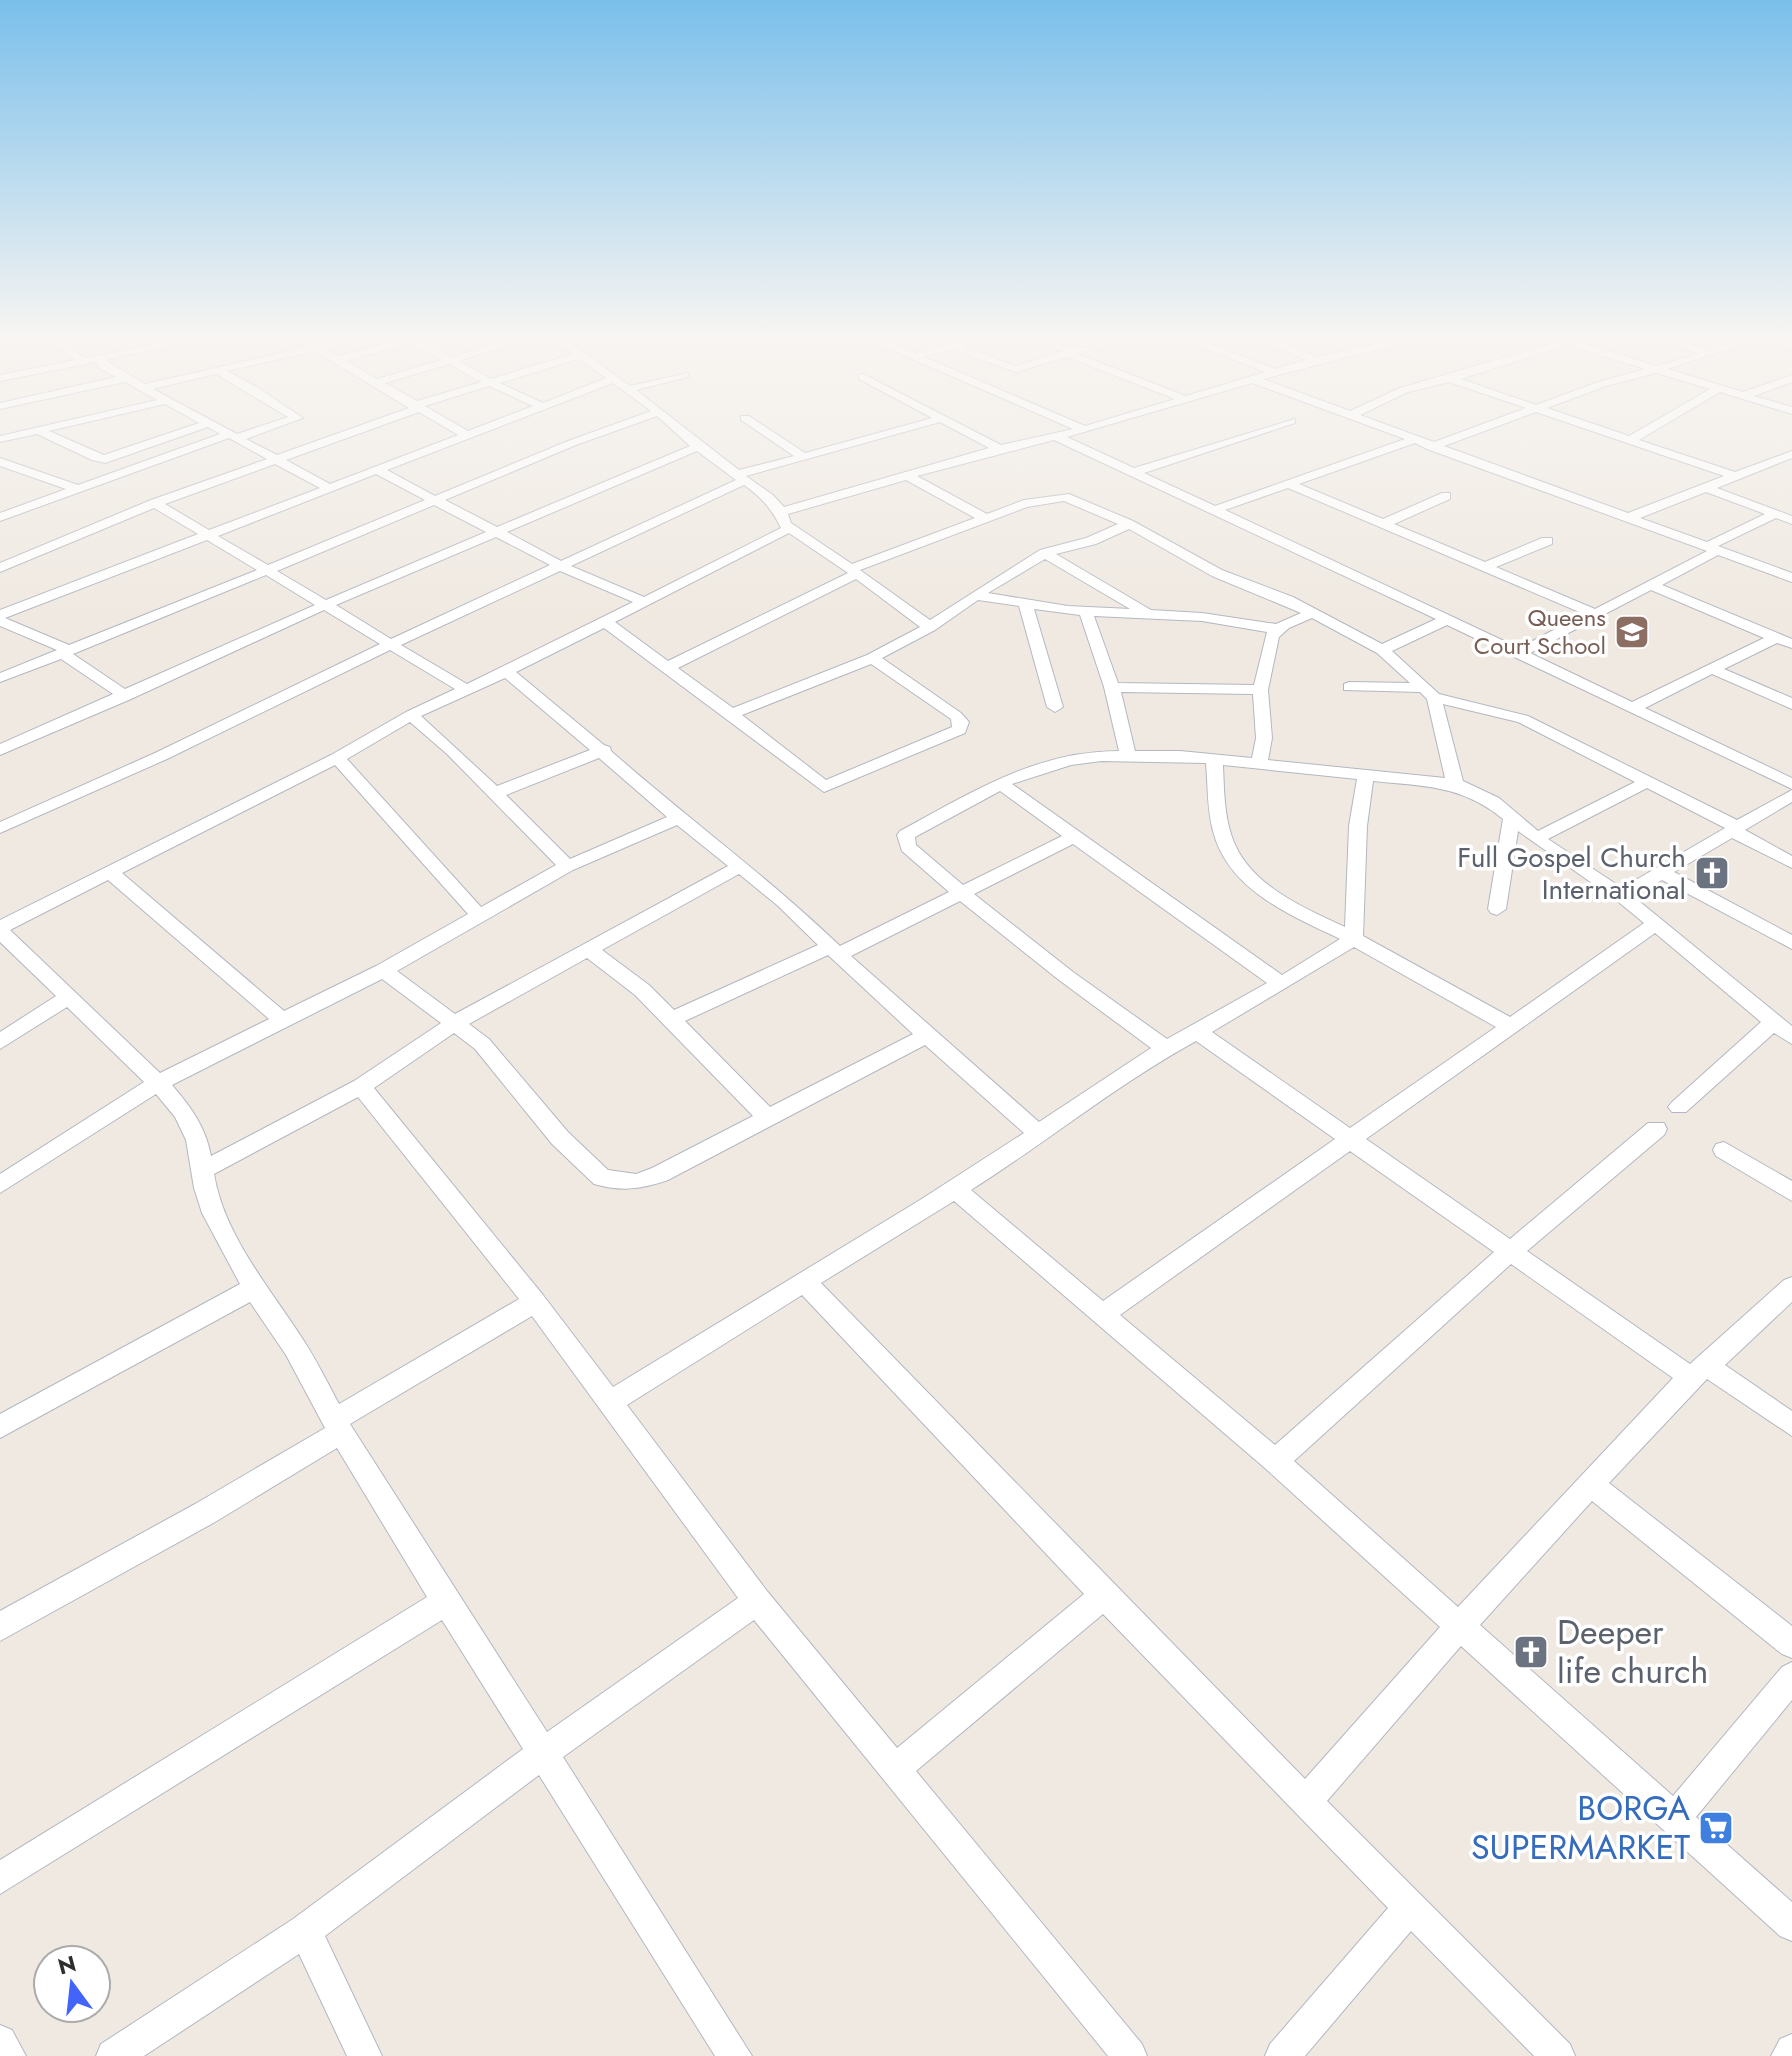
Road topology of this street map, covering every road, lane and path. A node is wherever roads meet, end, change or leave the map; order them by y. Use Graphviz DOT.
graph roads {
  1 [pos="40,431"];
  2 [pos="186,431"];
  3 [pos="224,431"];
  4 [pos="251,431"];
  5 [pos="351,431"];
  6 [pos="459,431"];
  7 [pos="477,431"];
  8 [pos="601,431"];
  9 [pos="681,431"];
  10 [pos="764,431"];
  11 [pos="895,431"];
  12 [pos="966,431"];
  13 [pos="1080,431"];
  14 [pos="1261,431"];
  15 [pos="1389,431"];
  16 [pos="1472,431"];
  17 [pos="1604,431"];
  18 [pos="1646,431"];
  19 [pos="467,435"];
  20 [pos="233,436"];
  21 [pos="1057,437"];
  22 [pos="0,439"];
  23 [pos="1413,440"];
  24 [pos="1630,440"];
  25 [pos="699,446"];
  26 [pos="1431,447"];
  27 [pos="999,449"];
  28 [pos="1792,454"];
  29 [pos="802,456"];
  30 [pos="276,459"];
  31 [pos="1774,461"];
  32 [pos="3,466"];
  33 [pos="1792,467"];
  34 [pos="377,470"];
  35 [pos="1132,473"];
  36 [pos="906,475"];
  37 [pos="1735,476"];
  38 [pos="739,478"];
  39 [pos="1289,484"];
  40 [pos="1704,487"];
  41 [pos="75,488"];
  42 [pos="329,488"];
  43 [pos="1446,496"];
  44 [pos="431,500"];
  45 [pos="155,503"];
  46 [pos="1214,510"];
  47 [pos="781,512"];
  48 [pos="1775,514"];
  49 [pos="0,517"];
  50 [pos="1627,518"];
  51 [pos="987,519"];
  52 [pos="1792,520"];
  53 [pos="1385,523"];
  54 [pos="1129,524"];
  55 [pos="790,528"];
  56 [pos="494,533"];
  57 [pos="205,534"];
  58 [pos="1547,541"];
  59 [pos="1712,549"];
  60 [pos="1045,553"];
  61 [pos="563,567"];
  62 [pos="1485,567"];
  63 [pos="0,568"];
  64 [pos="264,569"];
  65 [pos="853,572"];
  66 [pos="1792,578"];
  67 [pos="1652,586"];
  68 [pos="975,595"];
  69 [pos="643,601"];
  70 [pos="1025,603"];
  71 [pos="325,605"];
  72 [pos="1086,612"];
  73 [pos="1146,613"];
  74 [pos="1312,613"];
  75 [pos="1596,614"];
  76 [pos="0,618"];
  77 [pos="1448,619"];
  78 [pos="605,622"];
  79 [pos="930,627"];
  80 [pos="1278,629"];
  81 [pos="1775,638"];
  82 [pos="1792,644"];
  83 [pos="389,645"];
  84 [pos="1382,650"];
  85 [pos="65,652"];
  86 [pos="1518,654"];
  87 [pos="872,658"];
  88 [pos="668,667"];
  89 [pos="1712,669"];
  90 [pos="506,672"];
  91 [pos="0,678"];
  92 [pos="1112,687"];
  93 [pos="1349,687"];
  94 [pos="465,689"];
  95 [pos="1260,690"];
  96 [pos="1429,692"];
  97 [pos="126,696"];
  98 [pos="1792,704"];
  99 [pos="1055,707"];
  100 [pos="1632,708"];
  101 [pos="731,714"];
  102 [pos="411,715"];
  103 [pos="0,750"];
  104 [pos="604,750"];
  105 [pos="1128,754"];
  106 [pos="337,758"];
  107 [pos="1214,759"];
  108 [pos="1259,764"];
  109 [pos="1366,775"];
  110 [pos="1645,783"];
  111 [pos="1455,784"];
  112 [pos="1792,784"];
  113 [pos="1002,785"];
  114 [pos="495,793"];
  115 [pos="1792,795"];
  116 [pos="681,817"];
  117 [pos="1511,819"];
  118 [pos="0,828"];
  119 [pos="1735,829"];
  120 [pos="1075,836"];
  121 [pos="1536,838"];
  122 [pos="1792,863"];
  123 [pos="567,866"];
  124 [pos="739,867"];
  125 [pos="109,871"];
  126 [pos="1662,873"];
  127 [pos="960,893"];
  128 [pos="1622,896"];
  129 [pos="1497,909"];
  130 [pos="478,914"];
  131 [pos="1655,924"];
  132 [pos="1354,939"];
  133 [pos="4,940"];
  134 [pos="1792,943"];
  135 [pos="589,950"];
  136 [pos="834,951"];
  137 [pos="383,970"];
  138 [pos="1281,984"];
  139 [pos="68,997"];
  140 [pos="672,1019"];
  141 [pos="282,1020"];
  142 [pos="1773,1022"];
  143 [pos="455,1023"];
  144 [pos="1510,1026"];
  145 [pos="1197,1032"];
  146 [pos="929,1034"];
  147 [pos="1792,1037"];
  148 [pos="0,1042"];
  149 [pos="1165,1048"];
  150 [pos="158,1083"];
  151 [pos="361,1086"];
  152 [pos="1679,1107"];
  153 [pos="767,1117"];
  154 [pos="1656,1129"];
  155 [pos="1040,1135"];
  156 [pos="1353,1140"];
  157 [pos="1724,1150"];
  158 [pos="202,1170"];
  159 [pos="0,1185"];
  160 [pos="955,1189"];
  161 [pos="1792,1192"];
  162 [pos="1511,1251"];
  163 [pos="805,1282"];
  164 [pos="1792,1287"];
  165 [pos="254,1288"];
  166 [pos="535,1302"];
  167 [pos="1102,1315"];
  168 [pos="1699,1371"];
  169 [pos="611,1402"];
  170 [pos="1792,1425"];
  171 [pos="338,1426"];
  172 [pos="0,1427"];
  173 [pos="1275,1461"];
  174 [pos="1590,1484"];
  175 [pos="1105,1594"];
  176 [pos="446,1601"];
  177 [pos="757,1601"];
  178 [pos="1460,1626"];
  179 [pos="0,1627"];
  180 [pos="1792,1644"];
  181 [pos="1792,1677"];
  182 [pos="544,1752"];
  183 [pos="895,1769"];
  184 [pos="1307,1801"];
  185 [pos="1675,1818"];
  186 [pos="0,1878"];
  187 [pos="1411,1906"];
  188 [pos="1792,1924"];
  189 [pos="305,1931"];
  190 [pos="0,2042"];
  191 [pos="1792,2051"];
  192 [pos="9,2056"];
  193 [pos="113,2056"];
  194 [pos="365,2056"];
  195 [pos="735,2056"];
  196 [pos="1130,2056"];
  197 [pos="1282,2056"];
  198 [pos="1558,2056"];
  199 [pos="1788,2056"];
  1 -- 2 [label="street"];
  1 -- 22 [label="street"];
  3 -- 20 [label="street"];
  4 -- 20 [label="street"];
  5 -- 30 [label="street"];
  6 -- 19 [label="street"];
  7 -- 19 [label="street"];
  8 -- 44 [label="street"];
  9 -- 25 [label="street"];
  10 -- 29 [label="street"];
  11 -- 29 [label="street"];
  12 -- 27 [label="street"];
  13 -- 21 [label="street"];
  14 -- 35 [label="street"];
  15 -- 23 [label="street"];
  16 -- 26 [label="street"];
  17 -- 24 [label="street"];
  18 -- 24 [label="street"];
  19 -- 34 [label="street"];
  20 -- 30 [label="street"];
  20 -- 41 [label="street"];
  21 -- 27 [label="street"];
  21 -- 35 [label="street"];
  23 -- 26 [label="street"];
  23 -- 39 [label="street"];
  24 -- 37 [label="street"];
  25 -- 38 [label="street"];
  25 -- 56 [label="street"];
  26 -- 50 [label="street"];
  27 -- 36 [label="street"];
  28 -- 31 [label="street"];
  29 -- 38 [label="street"];
  30 -- 42 [label="street"];
  30 -- 45 [label="street"];
  31 -- 33 [label="street"];
  31 -- 37 [label="street"];
  32 -- 41 [label="street"];
  34 -- 42 [label="street"];
  34 -- 44 [label="street"];
  35 -- 46 [label="street"];
  36 -- 47 [label="street"];
  36 -- 51 [label="street"];
  37 -- 40 [label="street"];
  38 -- 47 [label="street"];
  38 -- 61 [label="street"];
  39 -- 46 [label="street"];
  39 -- 53 [label="street"];
  40 -- 48 [label="street"];
  40 -- 50 [label="street"];
  41 -- 49 [label="street"];
  42 -- 57 [label="street"];
  43 -- 53 [label="street"];
  44 -- 56 [label="street"];
  44 -- 64 [label="street"];
  45 -- 57 [label="street"];
  45 -- 63 [label="street"];
  46 -- 77 [label="street"];
  47 -- 55 [label="street"];
  48 -- 52 [label="street"];
  48 -- 59 [label="street"];
  50 -- 59 [label="street"];
  51 -- 54 [label="street"];
  51 -- 65 [label="street"];
  53 -- 62 [label="street"];
  54 -- 60 [label="street"];
  54 -- 74 [label="street"];
  55 -- 65 [label="street"];
  55 -- 69 [label="street"];
  56 -- 61 [label="street"];
  56 -- 71 [label="street"];
  57 -- 64 [label="street"];
  57 -- 76 [label="street"];
  58 -- 62 [label="street"];
  59 -- 66 [label="street"];
  59 -- 67 [label="street"];
  60 -- 68 [label="street"];
  60 -- 73 [label="street"];
  61 -- 69 [label="street"];
  61 -- 83 [label="street"];
  62 -- 75 [label="street"];
  64 -- 71 [label="street"];
  64 -- 85 [label="street"];
  65 -- 79 [label="street"];
  65 -- 88 [label="street"];
  67 -- 75 [label="street"];
  67 -- 81 [label="street"];
  68 -- 70 [label="street"];
  68 -- 79 [label="street"];
  69 -- 78 [label="street"];
  70 -- 72 [label="street"];
  70 -- 99 [label="street"];
  71 -- 83 [label="street"];
  71 -- 97 [label="street"];
  72 -- 73 [label="street"];
  72 -- 92 [label="street"];
  73 -- 80 [label="street"];
  74 -- 80 [label="street"];
  74 -- 84 [label="street"];
  75 -- 86 [label="street"];
  76 -- 85 [label="street"];
  77 -- 84 [label="street"];
  77 -- 86 [label="street"];
  78 -- 88 [label="street"];
  78 -- 90 [label="street"];
  79 -- 87 [label="street"];
  80 -- 95 [label="street"];
  81 -- 82 [label="street"];
  81 -- 89 [label="street"];
  83 -- 94 [label="street"];
  83 -- 118 [label="street"];
  84 -- 96 [label="street"];
  85 -- 91 [label="street"];
  85 -- 97 [label="street"];
  86 -- 100 [label="street"];
  87 -- 101 [label="street"];
  87 -- 101 [label="street"];
  88 -- 101 [label="street"];
  89 -- 98 [label="street"];
  89 -- 100 [label="street"];
  90 -- 94 [label="street"];
  90 -- 104 [label="street"];
  92 -- 95 [label="street"];
  92 -- 105 [label="street"];
  93 -- 96 [label="street"];
  94 -- 102 [label="street"];
  95 -- 108 [label="street"];
  96 -- 110 [label="street"];
  96 -- 111 [label="street"];
  97 -- 103 [label="street"];
  100 -- 112 [label="street"];
  102 -- 106 [label="street"];
  102 -- 114 [label="street"];
  104 -- 114 [label="street"];
  104 -- 116 [label="street"];
  105 -- 107 [label="street"];
  105 -- 113 [label="street"];
  106 -- 125 [label="street"];
  106 -- 130 [label="street"];
  107 -- 108 [label="street"];
  107 -- 132 [label="street"];
  108 -- 109 [label="street"];
  109 -- 111 [label="street"];
  109 -- 132 [label="street"];
  110 -- 119 [label="street"];
  110 -- 121 [label="street"];
  111 -- 117 [label="street"];
  113 -- 120 [label="street"];
  113 -- 127 [label="street"];
  114 -- 123 [label="street"];
  115 -- 119 [label="street"];
  116 -- 123 [label="street"];
  116 -- 124 [label="street"];
  117 -- 121 [label="street"];
  117 -- 129 [label="street"];
  119 -- 122 [label="street"];
  119 -- 126 [label="street"];
  120 -- 127 [label="street"];
  120 -- 138 [label="street"];
  121 -- 128 [label="street"];
  123 -- 130 [label="street"];
  124 -- 135 [label="street"];
  124 -- 136 [label="street"];
  125 -- 133 [label="street"];
  125 -- 141 [label="street"];
  126 -- 128 [label="street"];
  126 -- 134 [label="street"];
  127 -- 136 [label="street"];
  127 -- 149 [label="street"];
  128 -- 131 [label="street"];
  130 -- 137 [label="street"];
  131 -- 142 [label="street"];
  131 -- 144 [label="street"];
  132 -- 138 [label="street"];
  132 -- 144 [label="street"];
  133 -- 139 [label="street"];
  135 -- 140 [label="street"];
  135 -- 143 [label="street"];
  136 -- 140 [label="street"];
  136 -- 146 [label="street"];
  137 -- 141 [label="street"];
  137 -- 143 [label="street"];
  138 -- 145 [label="street"];
  139 -- 148 [label="street"];
  139 -- 150 [label="street"];
  140 -- 153 [label="street"];
  141 -- 150 [label="street"];
  142 -- 147 [label="street"];
  142 -- 152 [label="street"];
  143 -- 151 [label="street"];
  143 -- 153 [label="street"];
  144 -- 156 [label="street"];
  145 -- 149 [label="street"];
  145 -- 156 [label="street"];
  146 -- 153 [label="street"];
  146 -- 155 [label="street"];
  149 -- 155 [label="street"];
  150 -- 158 [label="street"];
  150 -- 159 [label="street"];
  151 -- 158 [label="street"];
  151 -- 166 [label="street"];
  154 -- 162 [label="street"];
  155 -- 160 [label="street"];
  156 -- 162 [label="street"];
  156 -- 167 [label="street"];
  157 -- 161 [label="street"];
  158 -- 165 [label="street"];
  160 -- 163 [label="street"];
  160 -- 167 [label="street"];
  162 -- 168 [label="street"];
  162 -- 173 [label="street"];
  163 -- 169 [label="street"];
  163 -- 175 [label="street"];
  164 -- 168 [label="street"];
  165 -- 171 [label="street"];
  165 -- 172 [label="street"];
  166 -- 169 [label="street"];
  166 -- 171 [label="street"];
  167 -- 173 [label="street"];
  168 -- 170 [label="street"];
  168 -- 174 [label="street"];
  169 -- 177 [label="street"];
  171 -- 176 [label="street"];
  171 -- 179 [label="street"];
  173 -- 178 [label="street"];
  174 -- 178 [label="street"];
  174 -- 180 [label="street"];
  175 -- 183 [label="street"];
  175 -- 184 [label="street"];
  176 -- 182 [label="street"];
  176 -- 186 [label="street"];
  177 -- 182 [label="street"];
  177 -- 183 [label="street"];
  178 -- 184 [label="street"];
  178 -- 185 [label="street"];
  181 -- 185 [label="street"];
  182 -- 189 [label="street"];
  182 -- 195 [label="street"];
  183 -- 196 [label="street"];
  184 -- 187 [label="street"];
  185 -- 188 [label="street"];
  187 -- 197 [label="street"];
  187 -- 198 [label="street"];
  189 -- 193 [label="street"];
  189 -- 194 [label="street"];
  190 -- 192 [label="street"];
  191 -- 199 [label="street"];
}
